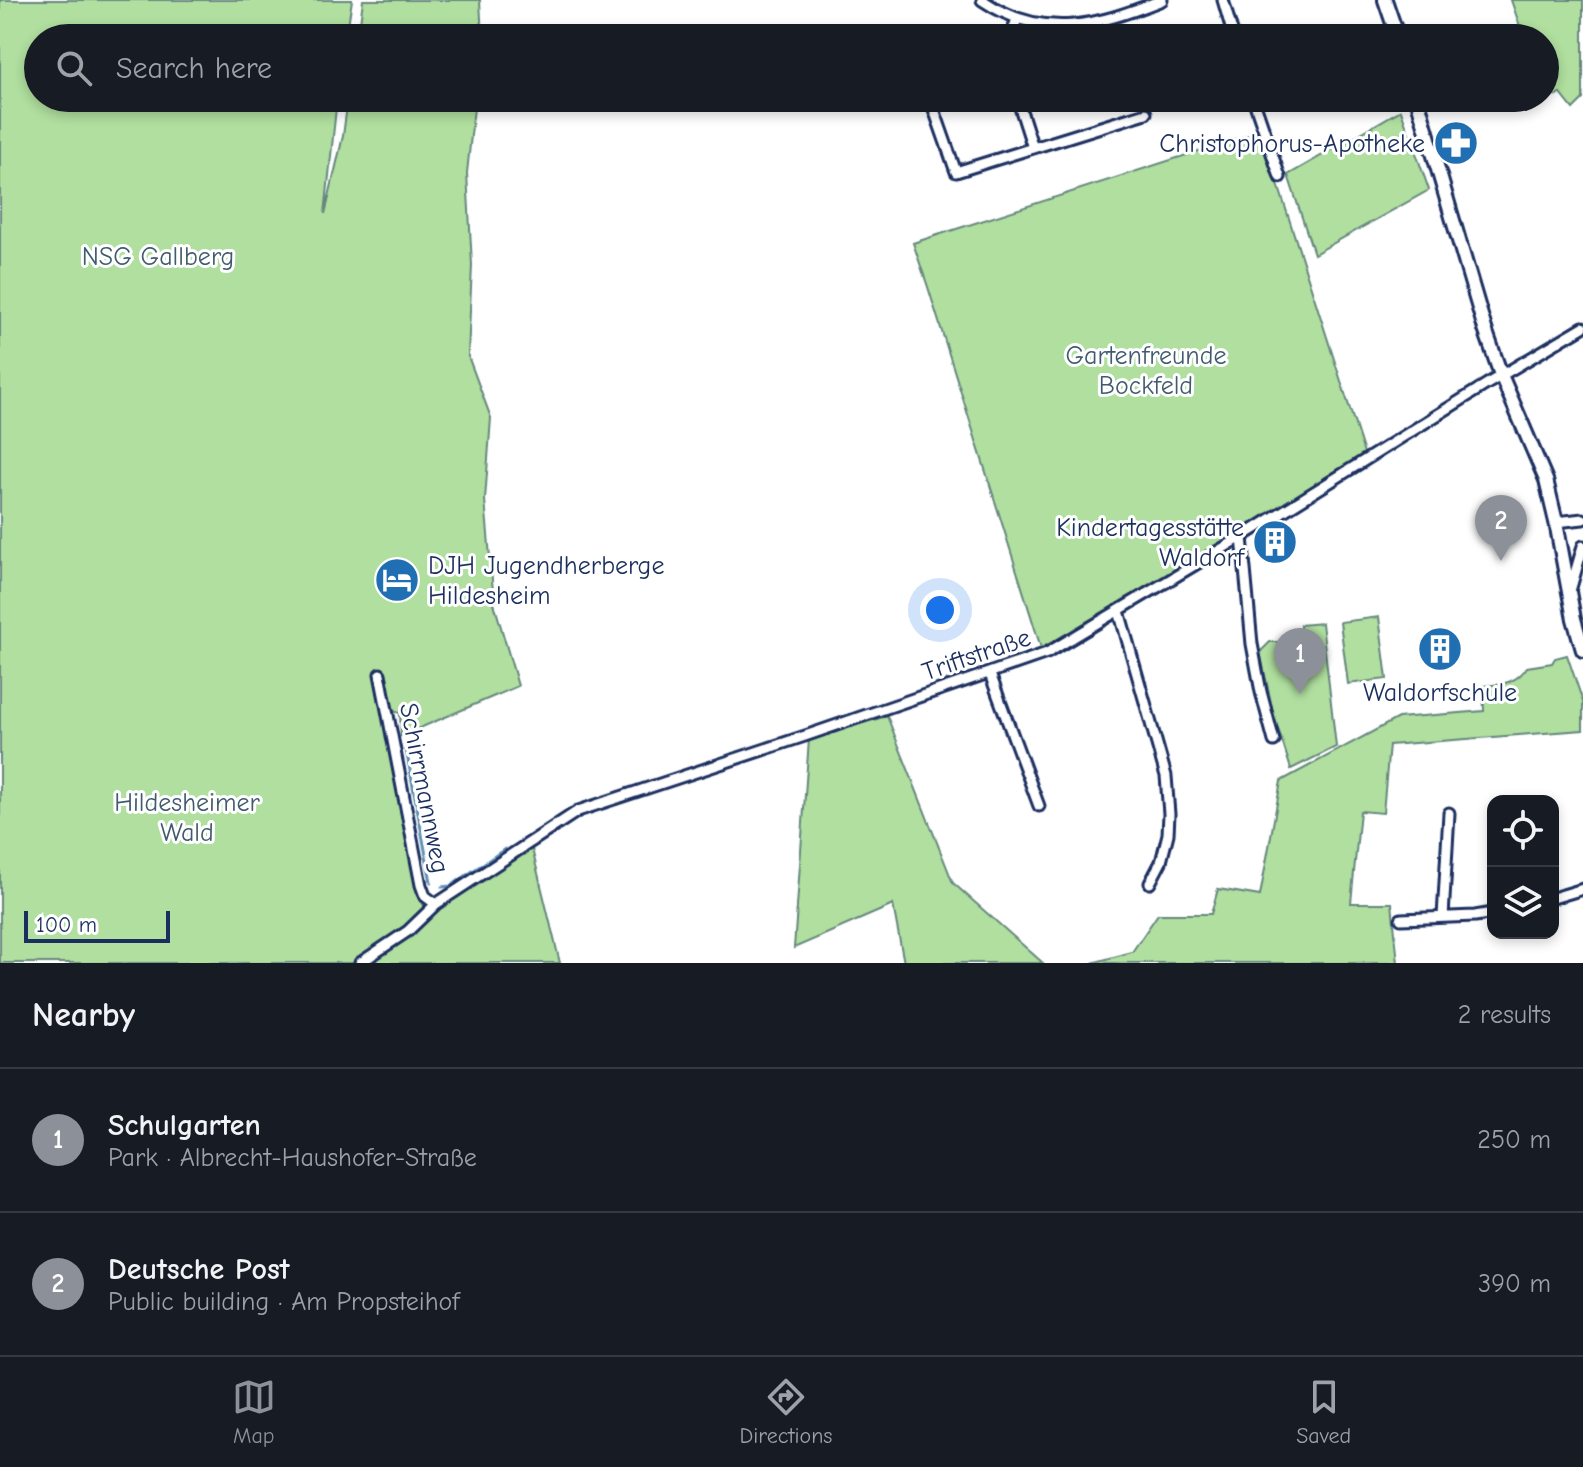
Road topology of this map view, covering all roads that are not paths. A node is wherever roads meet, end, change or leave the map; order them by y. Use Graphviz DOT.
graph roads {
  1 [pos="982,0"];
  2 [pos="1162,0"];
  3 [pos="1223,0"];
  4 [pos="1385,0"];
  5 [pos="1017,19"];
  6 [pos="1015,24"];
  7 [pos="1039,24"];
  8 [pos="1090,24"];
  9 [pos="1230,24"];
  10 [pos="1393,24"];
  11 [pos="935,112"];
  12 [pos="1021,112"];
  13 [pos="1258,112"];
  14 [pos="1421,112"];
  15 [pos="1146,113"];
  16 [pos="1033,148"];
  17 [pos="1280,177"];
  18 [pos="1583,327"];
  19 [pos="1501,375"];
  20 [pos="1583,519"];
  21 [pos="1556,522"];
  22 [pos="1242,537"];
  23 [pos="1583,546"];
  24 [pos="1569,594"];
  25 [pos="1119,611"];
  26 [pos="1583,650"];
  27 [pos="380,674"];
  28 [pos="990,674"];
  29 [pos="1274,741"];
  30 [pos="1039,806"];
  31 [pos="1449,813"];
  32 [pos="1150,883"];
  33 [pos="1583,889"];
  34 [pos="1559,896"];
  35 [pos="436,904"];
  36 [pos="1487,914"];
  37 [pos="1443,917"];
  38 [pos="1401,919"];
  39 [pos="360,963"];
  1 -- 5 [label="street"];
  2 -- 8 [label="street"];
  3 -- 9 [label="street"];
  4 -- 10 [label="street"];
  5 -- 6 [label="street"];
  5 -- 7 [label="street"];
  11 -- 16 [label="street"];
  12 -- 16 [label="street"];
  13 -- 17 [label="street"];
  14 -- 19 [label="street"];
  15 -- 16 [label="street"];
  18 -- 19 [label="street, Triftstraße"];
  19 -- 21 [label="street"];
  19 -- 22 [label="street, Triftstraße"];
  20 -- 21 [label="street"];
  21 -- 24 [label="street"];
  22 -- 25 [label="street, Triftstraße"];
  22 -- 29 [label="street"];
  23 -- 24 [label="street"];
  24 -- 26 [label="street"];
  25 -- 28 [label="street, Triftstraße"];
  25 -- 32 [label="street"];
  27 -- 35 [label="street, Schirrmannweg"];
  28 -- 30 [label="street"];
  28 -- 35 [label="street, Triftstraße"];
  31 -- 37 [label="street"];
  33 -- 34 [label="street"];
  35 -- 39 [label="street, Triftstraße"];
  36 -- 37 [label="street"];
  37 -- 38 [label="street"];
}
